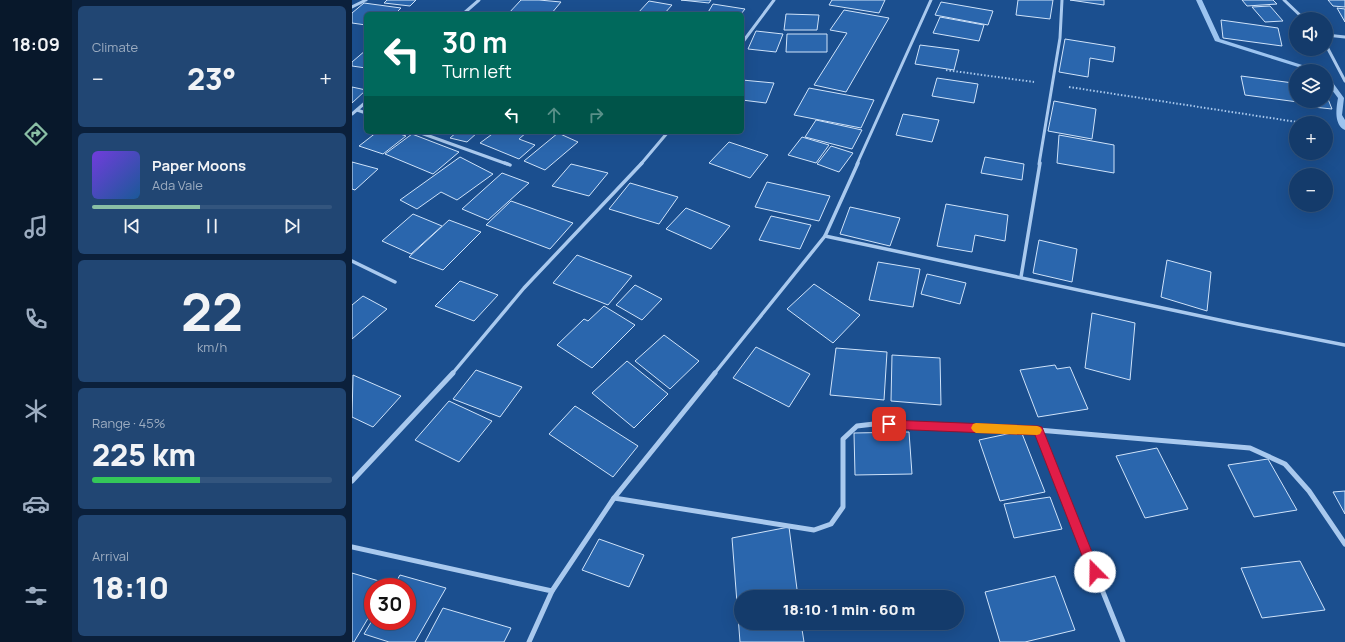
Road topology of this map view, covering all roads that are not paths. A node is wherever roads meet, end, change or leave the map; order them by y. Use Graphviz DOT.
graph roads {
  1 [pos="366,0"];
  2 [pos="479,0"];
  3 [pos="774,0"];
  4 [pos="931,0"];
  5 [pos="1062,0"];
  6 [pos="1284,0"];
  7 [pos="352,8"];
  8 [pos="465,12"];
  9 [pos="1297,12"];
  10 [pos="1333,36"];
  11 [pos="1345,37"];
  12 [pos="744,40"];
  13 [pos="1332,56"];
  14 [pos="1345,81"];
  15 [pos="364,104"];
  16 [pos="357,110"];
  17 [pos="364,112"];
  18 [pos="352,114"];
  19 [pos="424,134"];
  20 [pos="666,134"];
  21 [pos="510,165"];
  22 [pos="825,236"];
  23 [pos="352,261"];
  24 [pos="1021,277"];
  25 [pos="394,282"];
  26 [pos="1345,345"];
  27 [pos="1038,430"];
  28 [pos="352,481"];
  29 [pos="614,498"];
  30 [pos="1345,544"];
  31 [pos="352,547"];
  32 [pos="552,591"];
  33 [pos="529,642"];
  34 [pos="1123,642"];
  1 -- 7 [label="street"];
  2 -- 8 [label="street"];
  3 -- 12 [label="street"];
  4 -- 22 [label="street"];
  5 -- 24 [label="street"];
  6 -- 9 [label="street"];
  10 -- 11 [label="street"];
  13 -- 14 [label="street"];
  15 -- 16 [label="street"];
  16 -- 17 [label="street"];
  16 -- 18 [label="street"];
  19 -- 21 [label="street"];
  20 -- 28 [label="street"];
  22 -- 24 [label="street"];
  22 -- 29 [label="street"];
  23 -- 25 [label="street"];
  24 -- 26 [label="street"];
  27 -- 29 [label="street"];
  27 -- 30 [label="street"];
  27 -- 34 [label="street"];
  29 -- 32 [label="street"];
  31 -- 32 [label="street"];
  32 -- 33 [label="street"];
}
